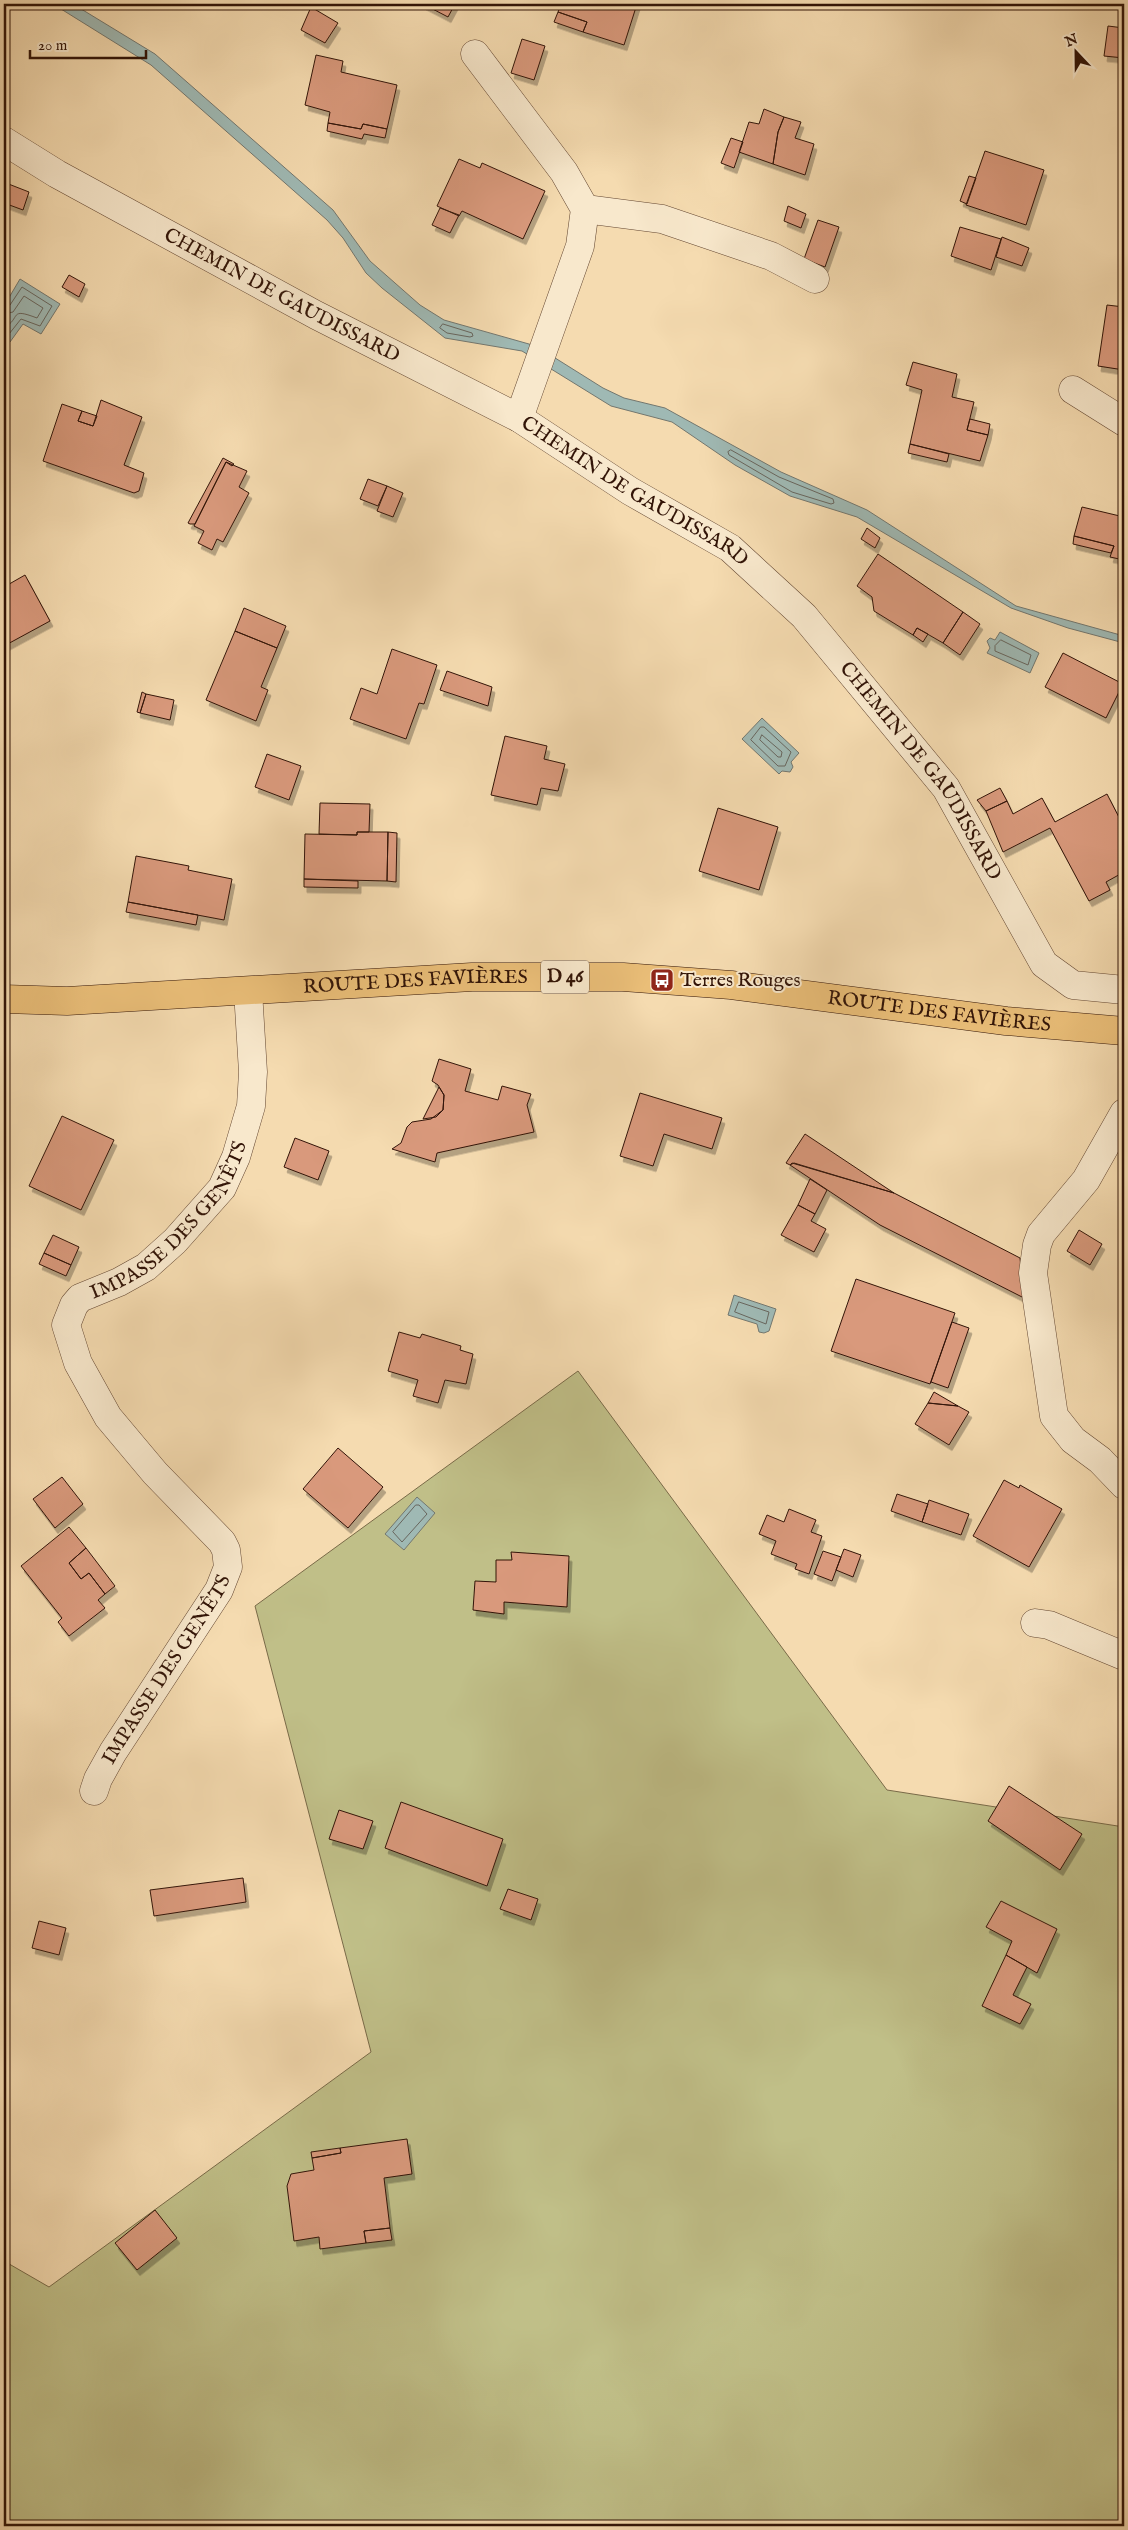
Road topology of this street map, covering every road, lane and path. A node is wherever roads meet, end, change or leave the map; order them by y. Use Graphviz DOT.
graph roads {
  1 [pos="475,54"];
  2 [pos="4,141"];
  3 [pos="584,209"];
  4 [pos="815,279"];
  5 [pos="1074,390"];
  6 [pos="520,418"];
  7 [pos="1124,422"];
  8 [pos="1124,990"];
  9 [pos="248,992"];
  10 [pos="4,999"];
  11 [pos="1124,1031"];
  12 [pos="1124,1113"];
  13 [pos="1124,1485"];
  14 [pos="1034,1623"];
  15 [pos="1124,1656"];
  16 [pos="94,1791"];
  1 -- 3 [label="street"];
  2 -- 6 [label="street, CHEMIN DE GAUDISSARD"];
  3 -- 4 [label="street"];
  3 -- 6 [label="street"];
  5 -- 7 [label="street"];
  6 -- 8 [label="street, CHEMIN DE GAUDISSARD"];
  9 -- 10 [label="main road, ROUTE DES FAVIÈRES / D 46"];
  9 -- 11 [label="main road, ROUTE DES FAVIÈRES / D 46"];
  9 -- 16 [label="street, IMPASSE DES GENÊTS"];
  12 -- 13 [label="street"];
  14 -- 15 [label="street"];
}
